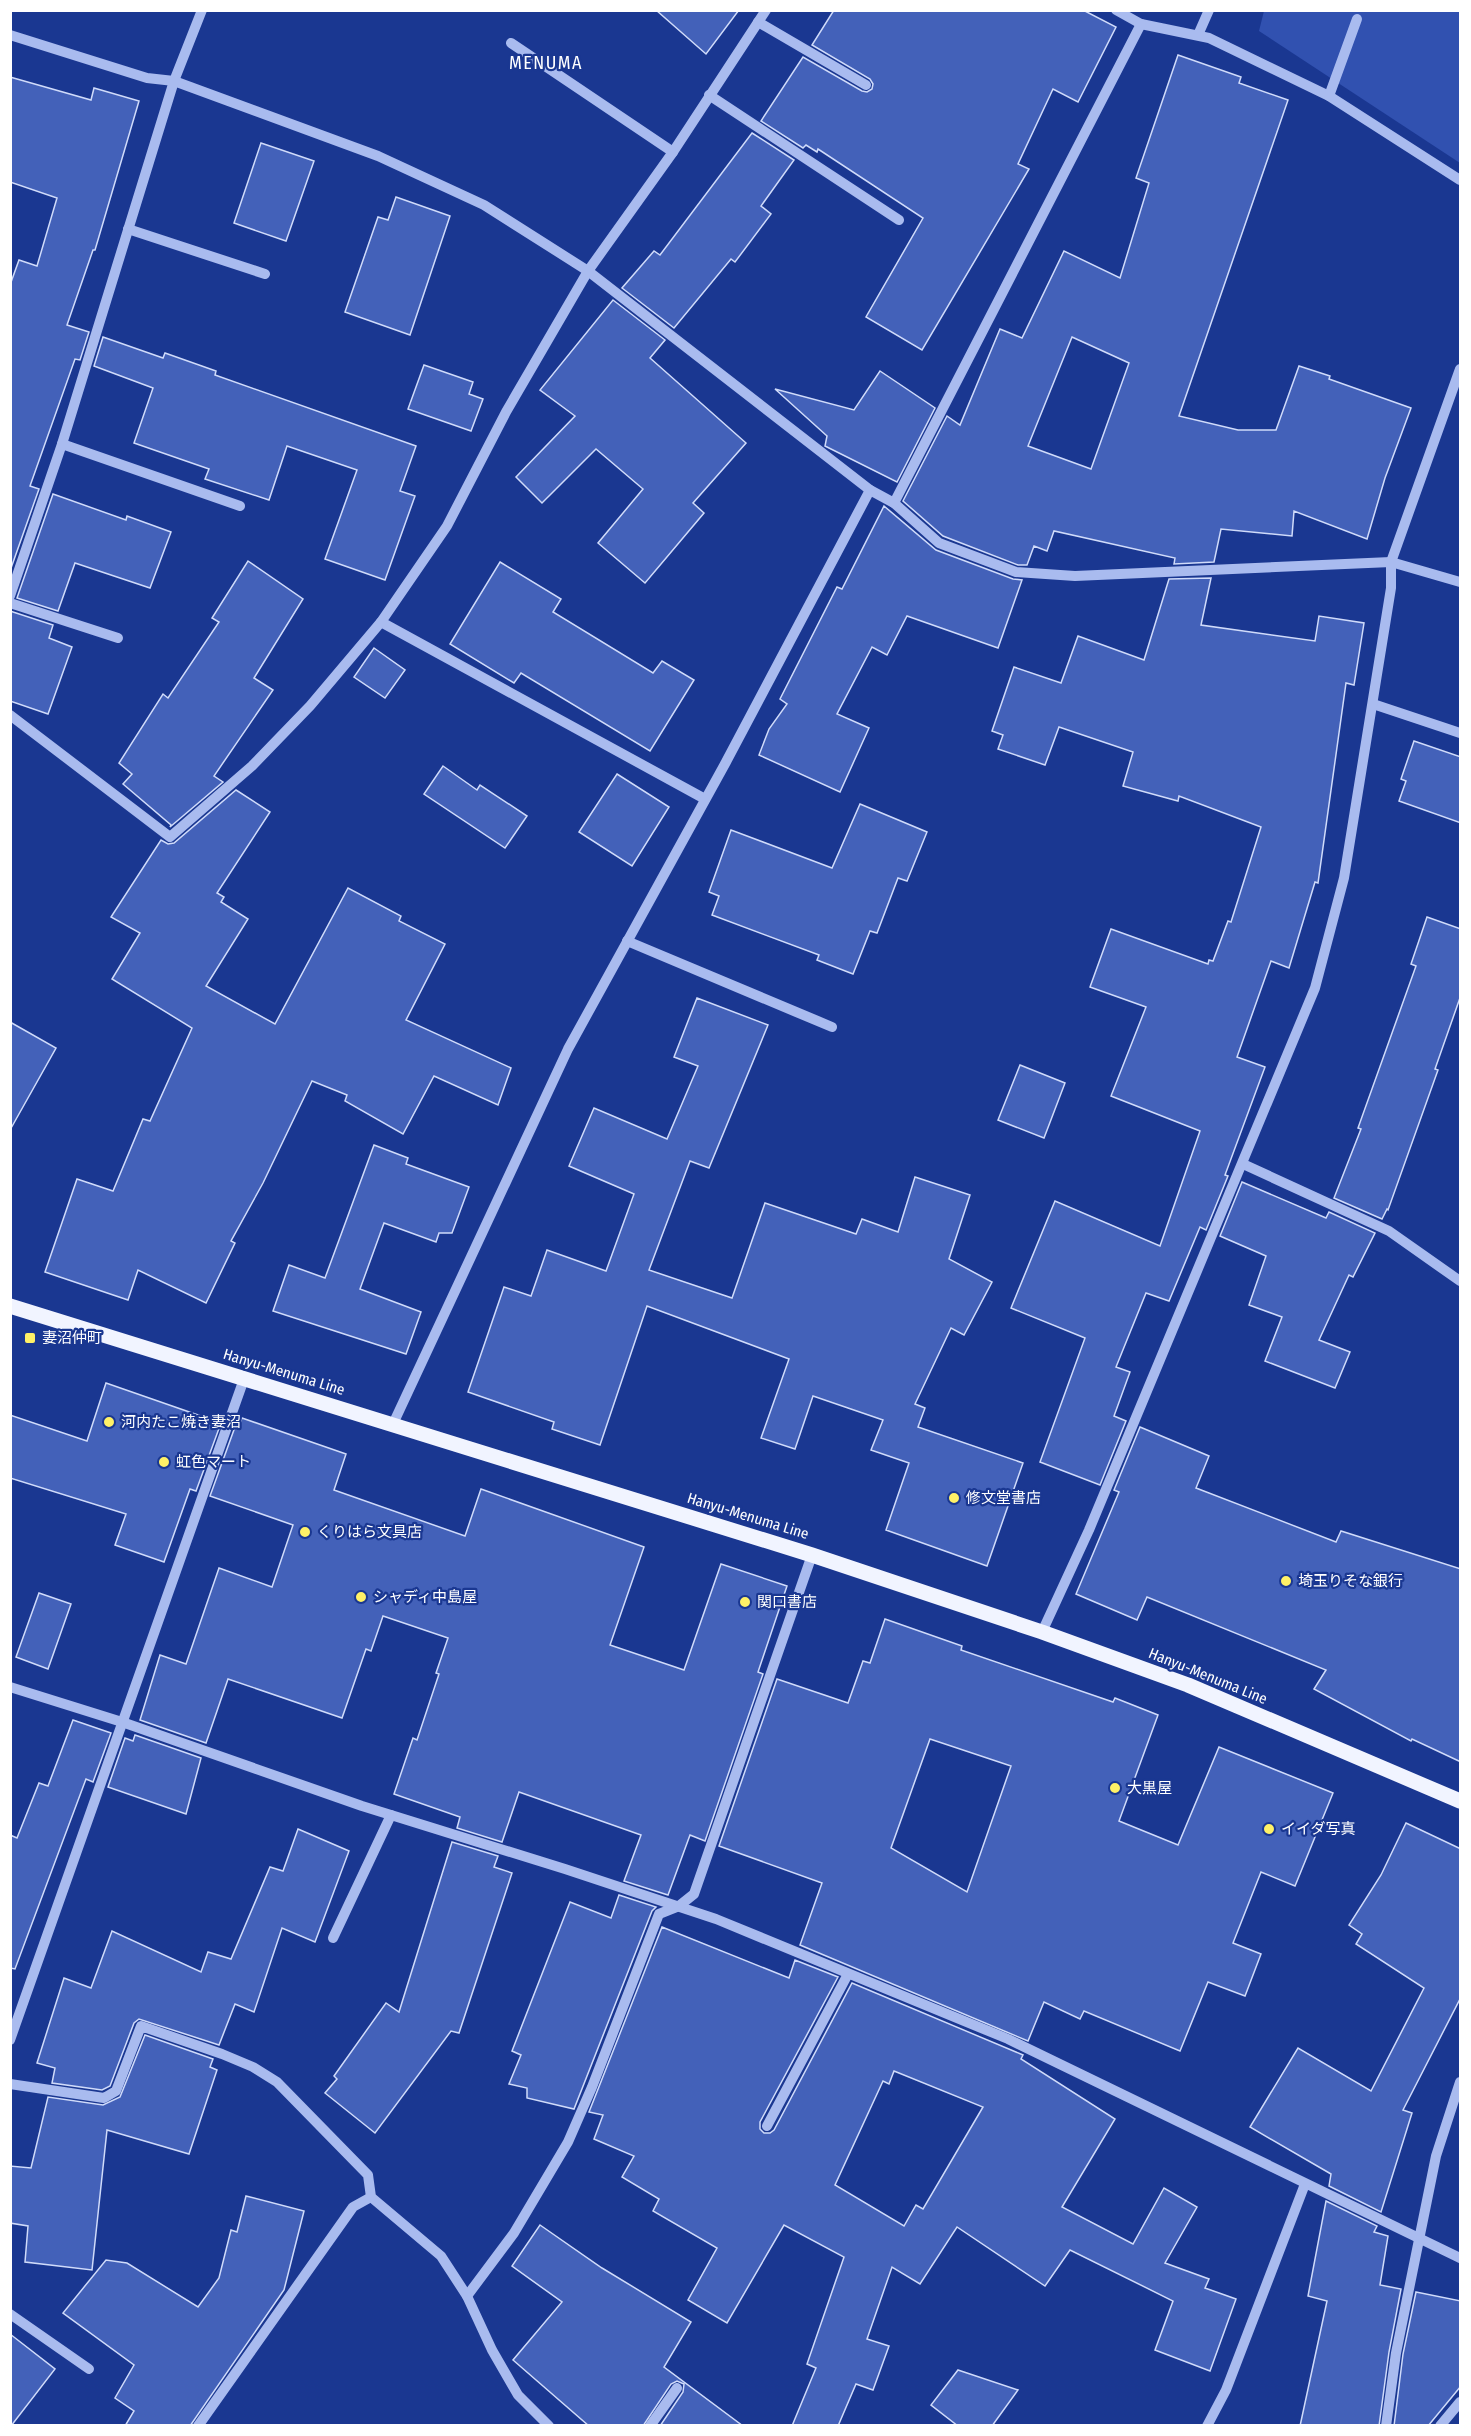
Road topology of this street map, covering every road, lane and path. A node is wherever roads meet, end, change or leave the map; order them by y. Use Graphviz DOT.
graph roads {
  1 [pos="202,10"];
  2 [pos="766,10"];
  3 [pos="1116,10"];
  4 [pos="1209,10"];
  5 [pos="1358,19"];
  6 [pos="758,22"];
  7 [pos="1141,24"];
  8 [pos="10,35"];
  9 [pos="1198,35"];
  10 [pos="511,43"];
  11 [pos="174,81"];
  12 [pos="866,84"];
  13 [pos="709,95"];
  14 [pos="1329,96"];
  15 [pos="673,152"];
  16 [pos="1461,180"];
  17 [pos="899,220"];
  18 [pos="128,229"];
  19 [pos="588,271"];
  20 [pos="264,274"];
  21 [pos="1461,369"];
  22 [pos="62,444"];
  23 [pos="870,490"];
  24 [pos="894,503"];
  25 [pos="240,506"];
  26 [pos="1391,562"];
  27 [pos="1461,582"];
  28 [pos="10,596"];
  29 [pos="10,603"];
  30 [pos="381,622"];
  31 [pos="118,638"];
  32 [pos="1373,704"];
  33 [pos="10,715"];
  34 [pos="1461,733"];
  35 [pos="705,799"];
  36 [pos="627,941"];
  37 [pos="832,1027"];
  38 [pos="1243,1164"];
  39 [pos="1461,1281"];
  40 [pos="10,1306"];
  41 [pos="244,1378"];
  42 [pos="393,1424"];
  43 [pos="812,1555"];
  44 [pos="1042,1632"];
  45 [pos="10,1687"];
  46 [pos="122,1722"];
  47 [pos="1461,1801"];
  48 [pos="391,1815"];
  49 [pos="679,1906"];
  50 [pos="333,1938"];
  51 [pos="848,1974"];
  52 [pos="10,2040"];
  53 [pos="1461,2082"];
  54 [pos="10,2084"];
  55 [pos="767,2126"];
  56 [pos="1305,2184"];
  57 [pos="371,2197"];
  58 [pos="1419,2236"];
  59 [pos="1461,2258"];
  60 [pos="467,2296"];
  61 [pos="10,2314"];
  62 [pos="89,2369"];
  63 [pos="677,2388"];
  64 [pos="1461,2402"];
  65 [pos="198,2426"];
  66 [pos="549,2426"];
  67 [pos="650,2426"];
  68 [pos="1207,2426"];
  69 [pos="1386,2426"];
  70 [pos="1440,2426"];
  1 -- 11 [label="street"];
  2 -- 6 [label="street"];
  3 -- 7 [label="street"];
  4 -- 9 [label="street"];
  5 -- 14 [label="street"];
  6 -- 12 [label="street"];
  6 -- 13 [label="street"];
  7 -- 9 [label="street"];
  7 -- 24 [label="street"];
  8 -- 11 [label="street"];
  9 -- 14 [label="street"];
  10 -- 15 [label="street"];
  11 -- 18 [label="street"];
  11 -- 19 [label="street"];
  13 -- 15 [label="street"];
  13 -- 17 [label="street"];
  14 -- 16 [label="street"];
  15 -- 19 [label="street"];
  18 -- 20 [label="street"];
  18 -- 22 [label="street"];
  19 -- 23 [label="street"];
  19 -- 30 [label="street"];
  21 -- 26 [label="street"];
  22 -- 25 [label="street"];
  22 -- 28 [label="street"];
  23 -- 24 [label="street"];
  23 -- 35 [label="street"];
  24 -- 26 [label="street"];
  26 -- 27 [label="street"];
  26 -- 32 [label="street"];
  29 -- 31 [label="street"];
  30 -- 33 [label="street"];
  30 -- 35 [label="street"];
  32 -- 34 [label="street"];
  32 -- 38 [label="street"];
  35 -- 36 [label="street"];
  36 -- 37 [label="street"];
  36 -- 42 [label="street"];
  38 -- 39 [label="street"];
  38 -- 44 [label="street"];
  40 -- 41 [label="main road, Hanyu-Menuma Line"];
  41 -- 42 [label="main road, Hanyu-Menuma Line"];
  41 -- 46 [label="street"];
  42 -- 43 [label="main road, Hanyu-Menuma Line"];
  43 -- 44 [label="main road, Hanyu-Menuma Line"];
  43 -- 49 [label="street"];
  44 -- 47 [label="main road, Hanyu-Menuma Line"];
  45 -- 46 [label="street"];
  46 -- 48 [label="street"];
  46 -- 52 [label="street"];
  48 -- 49 [label="street"];
  48 -- 50 [label="street"];
  49 -- 51 [label="street"];
  49 -- 60 [label="street"];
  51 -- 55 [label="street"];
  51 -- 56 [label="street"];
  53 -- 58 [label="street"];
  54 -- 57 [label="street"];
  56 -- 58 [label="street"];
  56 -- 68 [label="street"];
  57 -- 60 [label="street"];
  57 -- 65 [label="street"];
  58 -- 59 [label="street"];
  58 -- 69 [label="street"];
  60 -- 66 [label="street"];
  61 -- 62 [label="street"];
  63 -- 67 [label="street"];
  64 -- 70 [label="street"];
}
